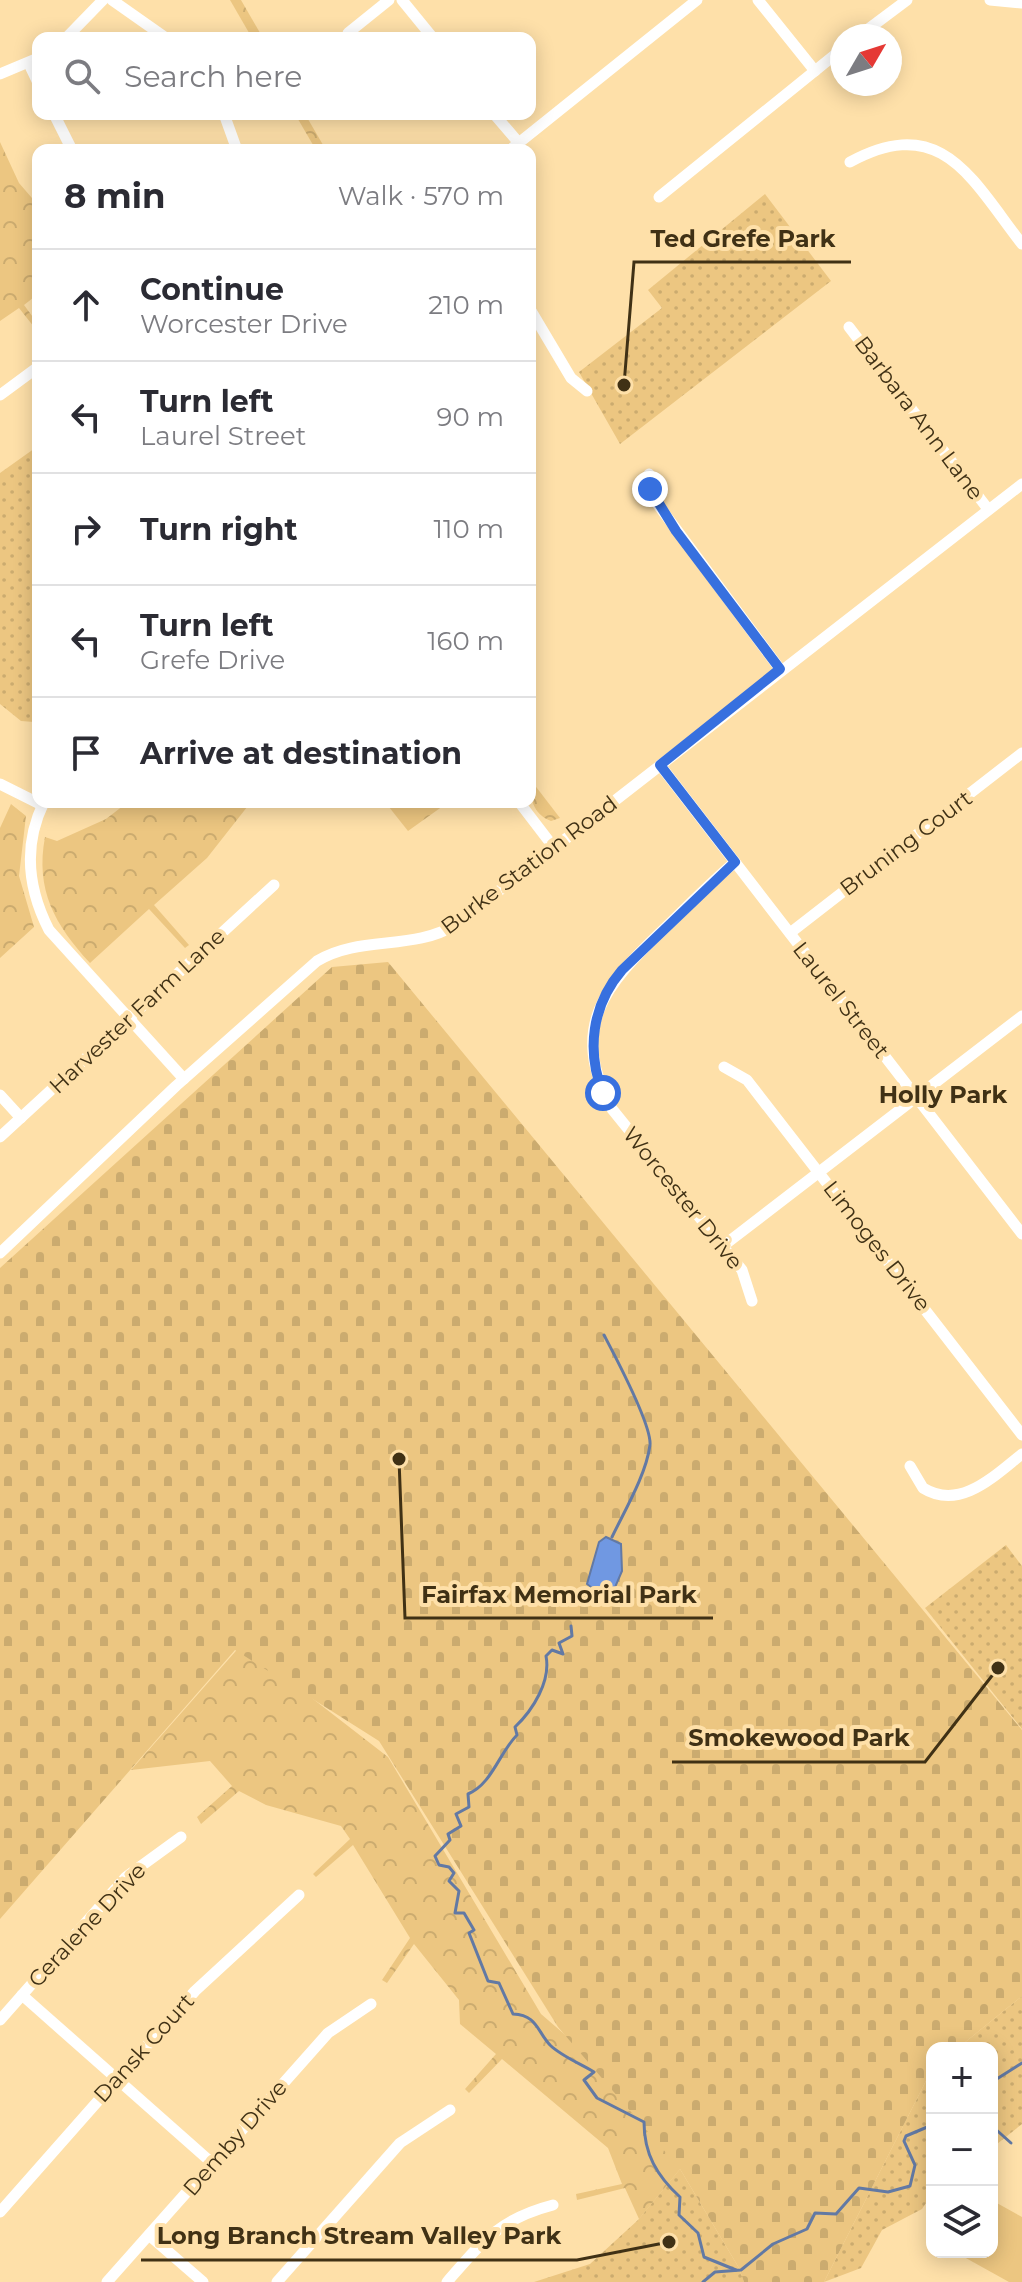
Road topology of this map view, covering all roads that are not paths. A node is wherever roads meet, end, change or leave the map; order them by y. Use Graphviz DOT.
graph roads {
  1 [pos="103,0"];
  2 [pos="112,0"];
  3 [pos="389,0"];
  4 [pos="402,0"];
  5 [pos="697,0"];
  6 [pos="758,0"];
  7 [pos="907,0"];
  8 [pos="990,0"];
  9 [pos="1022,3"];
  10 [pos="875,24"];
  11 [pos="72,32"];
  12 [pos="157,32"];
  13 [pos="349,32"];
  14 [pos="428,32"];
  15 [pos="830,59"];
  16 [pos="32,61"];
  17 [pos="815,71"];
  18 [pos="0,74"];
  19 [pos="57,120"];
  20 [pos="226,120"];
  21 [pos="498,120"];
  22 [pos="69,144"];
  23 [pos="235,144"];
  24 [pos="512,144"];
  25 [pos="518,144"];
  26 [pos="850,162"];
  27 [pos="659,197"];
  28 [pos="1017,228"];
  29 [pos="1022,244"];
  30 [pos="536,319"];
  31 [pos="849,327"];
  32 [pos="32,371"];
  33 [pos="587,391"];
  34 [pos="0,395"];
  35 [pos="649,474"];
  36 [pos="1022,484"];
  37 [pos="988,509"];
  38 [pos="780,669"];
  39 [pos="1022,753"];
  40 [pos="660,765"];
  41 [pos="0,784"];
  42 [pos="32,798"];
  43 [pos="42,808"];
  44 [pos="524,808"];
  45 [pos="555,849"];
  46 [pos="733,864"];
  47 [pos="274,885"];
  48 [pos="790,933"];
  49 [pos="1022,1016"];
  50 [pos="128,1020"];
  51 [pos="724,1067"];
  52 [pos="184,1079"];
  53 [pos="0,1095"];
  54 [pos="916,1097"];
  55 [pos="21,1118"];
  56 [pos="0,1137"];
  57 [pos="820,1172"];
  58 [pos="1022,1234"];
  59 [pos="723,1246"];
  60 [pos="0,1253"];
  61 [pos="752,1301"];
  62 [pos="1022,1435"];
  63 [pos="1022,1454"];
  64 [pos="910,1466"];
  65 [pos="181,1837"];
  66 [pos="299,1895"];
  67 [pos="22,1995"];
  68 [pos="371,2004"];
  69 [pos="0,2020"];
  70 [pos="117,2080"];
  71 [pos="450,2110"];
  72 [pos="212,2163"];
  73 [pos="553,2205"];
  74 [pos="0,2212"];
  75 [pos="149,2235"];
  76 [pos="107,2282"];
  77 [pos="203,2282"];
  78 [pos="277,2282"];
  79 [pos="447,2282"];
  1 -- 11 [label="street"];
  2 -- 12 [label="street"];
  3 -- 13 [label="street"];
  4 -- 14 [label="street"];
  5 -- 25 [label="street"];
  6 -- 17 [label="street"];
  7 -- 10 [label="street"];
  8 -- 9 [label="street"];
  15 -- 17 [label="street"];
  16 -- 18 [label="street"];
  17 -- 27 [label="street"];
  19 -- 22 [label="street"];
  20 -- 23 [label="street"];
  21 -- 24 [label="street"];
  26 -- 28 [label="street"];
  28 -- 29 [label="street"];
  30 -- 33 [label="street"];
  31 -- 37 [label="street, Barbara Ann Lane"];
  32 -- 34 [label="street"];
  35 -- 38 [label="street"];
  36 -- 37 [label="street, Burke Station Road"];
  37 -- 38 [label="street, Burke Station Road"];
  38 -- 40 [label="street, Burke Station Road"];
  39 -- 48 [label="street, Bruning Court"];
  40 -- 45 [label="street, Burke Station Road"];
  40 -- 46 [label="street, Laurel Street"];
  41 -- 42 [label="street"];
  43 -- 50 [label="street"];
  44 -- 45 [label="street"];
  45 -- 52 [label="street, Burke Station Road"];
  46 -- 48 [label="street, Laurel Street"];
  46 -- 59 [label="street, Worcester Drive"];
  47 -- 50 [label="street, Harvester Farm Lane"];
  48 -- 54 [label="street, Laurel Street"];
  49 -- 54 [label="street"];
  50 -- 52 [label="street"];
  50 -- 55 [label="street, Harvester Farm Lane"];
  51 -- 57 [label="street, Limoges Drive"];
  52 -- 60 [label="street, Burke Station Road"];
  53 -- 55 [label="street"];
  54 -- 57 [label="street"];
  54 -- 58 [label="street, Laurel Street"];
  55 -- 56 [label="street, Harvester Farm Lane"];
  57 -- 59 [label="street"];
  57 -- 62 [label="street, Limoges Drive"];
  59 -- 61 [label="street, Worcester Drive"];
  63 -- 64 [label="street"];
  65 -- 67 [label="street, Ceralene Drive"];
  66 -- 70 [label="street, Dansk Court"];
  67 -- 69 [label="street, Ceralene Drive"];
  67 -- 70 [label="street"];
  68 -- 72 [label="street, Demby Drive"];
  70 -- 72 [label="street"];
  70 -- 74 [label="street, Dansk Court"];
  71 -- 78 [label="street"];
  72 -- 75 [label="street, Demby Drive"];
  73 -- 79 [label="street"];
  75 -- 76 [label="street, Demby Drive"];
  75 -- 77 [label="street"];
}
